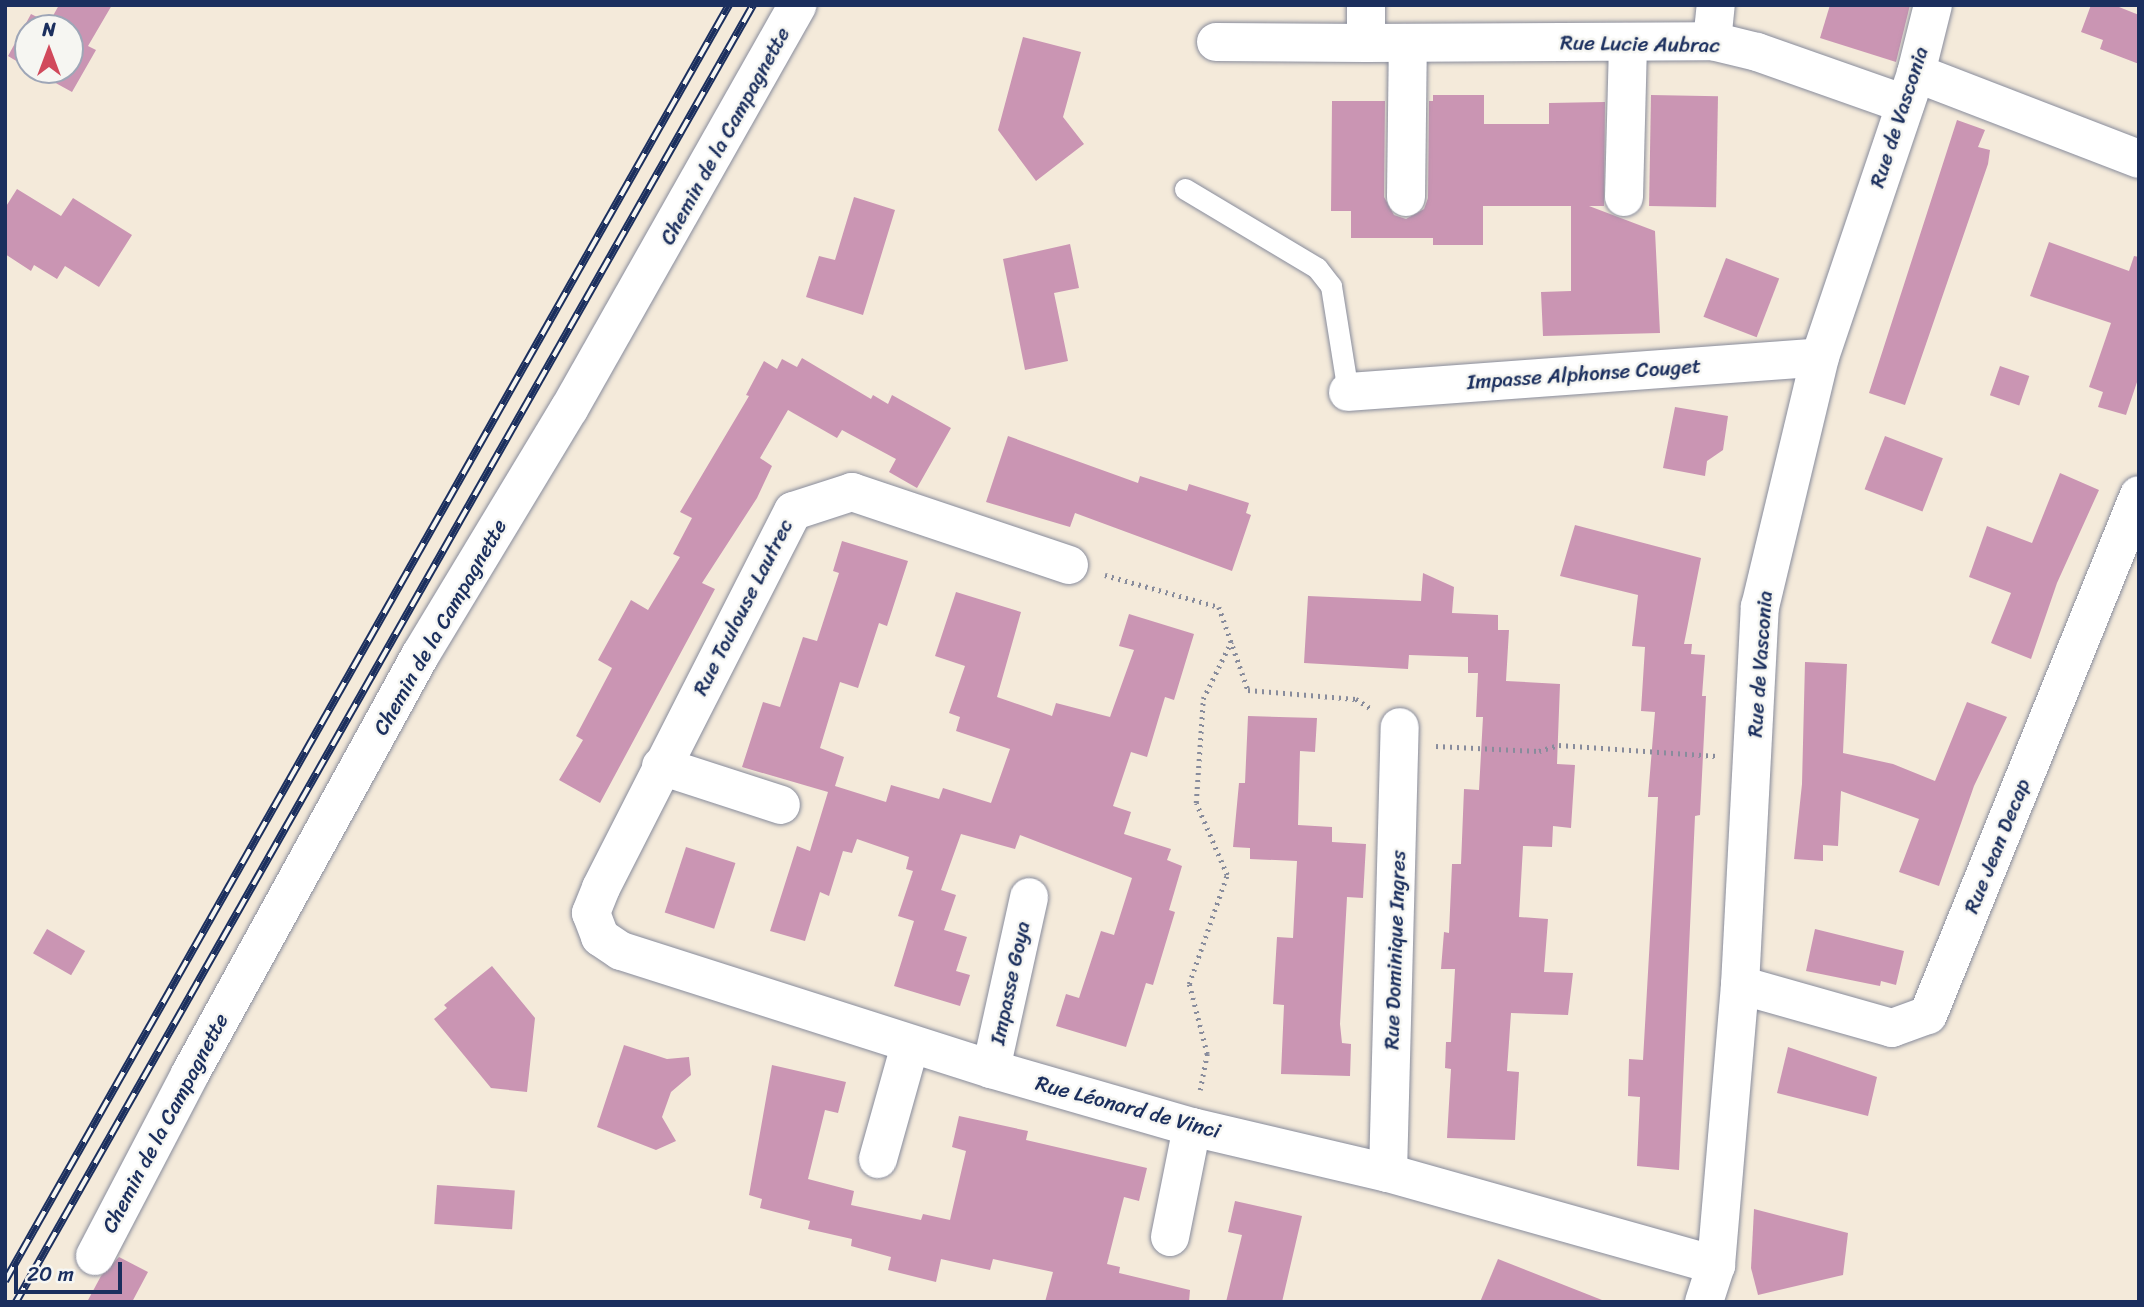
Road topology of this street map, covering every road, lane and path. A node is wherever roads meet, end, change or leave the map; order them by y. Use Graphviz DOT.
graph roads {
  1 [pos="798,5"];
  2 [pos="1366,5"];
  3 [pos="1933,5"];
  4 [pos="1714,23"];
  5 [pos="1216,42"];
  6 [pos="1628,42"];
  7 [pos="1366,43"];
  8 [pos="1408,43"];
  9 [pos="1911,88"];
  10 [pos="2139,159"];
  11 [pos="1185,189"];
  12 [pos="1406,197"];
  13 [pos="1624,197"];
  14 [pos="1819,357"];
  15 [pos="1348,392"];
  16 [pos="2138,502"];
  17 [pos="1069,565"];
  18 [pos="1231,642"];
  19 [pos="1400,736"];
  20 [pos="1753,759"];
  21 [pos="661,766"];
  22 [pos="781,805"];
  23 [pos="601,888"];
  24 [pos="1029,897"];
  25 [pos="1740,985"];
  26 [pos="909,1045"];
  27 [pos="991,1069"];
  28 [pos="1192,1126"];
  29 [pos="878,1159"];
  30 [pos="1388,1173"];
  31 [pos="1170,1237"];
  32 [pos="95,1256"];
  33 [pos="1716,1265"];
  34 [pos="1704,1302"];
  1 -- 32 [label="street, Chemin de la Campagnette"];
  2 -- 7 [label="street"];
  3 -- 9 [label="street, Rue de Vasconia"];
  4 -- 6 [label="street, Rue Lucie Aubrac"];
  4 -- 9 [label="street, Rue Lucie Aubrac"];
  5 -- 7 [label="street, Rue Lucie Aubrac"];
  6 -- 8 [label="street, Rue Lucie Aubrac"];
  6 -- 13 [label="street"];
  7 -- 8 [label="street, Rue Lucie Aubrac"];
  8 -- 12 [label="street"];
  9 -- 10 [label="street, Rue Lucie Aubrac"];
  9 -- 14 [label="street, Rue de Vasconia"];
  11 -- 15 [label="lane"];
  14 -- 15 [label="street, Impasse Alphonse Couget"];
  14 -- 20 [label="street, Rue de Vasconia"];
  16 -- 25 [label="street, Rue Jean Decap"];
  17 -- 18 [label="path"];
  17 -- 21 [label="street, Rue Toulouse Lautrec"];
  18 -- 19 [label="path"];
  18 -- 28 [label="path"];
  19 -- 20 [label="path"];
  19 -- 30 [label="street, Rue Dominique Ingres"];
  20 -- 25 [label="street, Rue de Vasconia"];
  21 -- 22 [label="street"];
  21 -- 23 [label="street, Rue Toulouse Lautrec"];
  23 -- 26 [label="street, Rue Léonard de Vinci"];
  24 -- 27 [label="street, Impasse Goya"];
  25 -- 33 [label="street, Rue de Vasconia"];
  26 -- 27 [label="street, Rue Léonard de Vinci"];
  26 -- 29 [label="street"];
  27 -- 28 [label="street, Rue Léonard de Vinci"];
  28 -- 30 [label="street, Rue Léonard de Vinci"];
  28 -- 31 [label="street"];
  30 -- 33 [label="street, Rue Léonard de Vinci"];
  33 -- 34 [label="street, Rue de Vasconia"];
}
